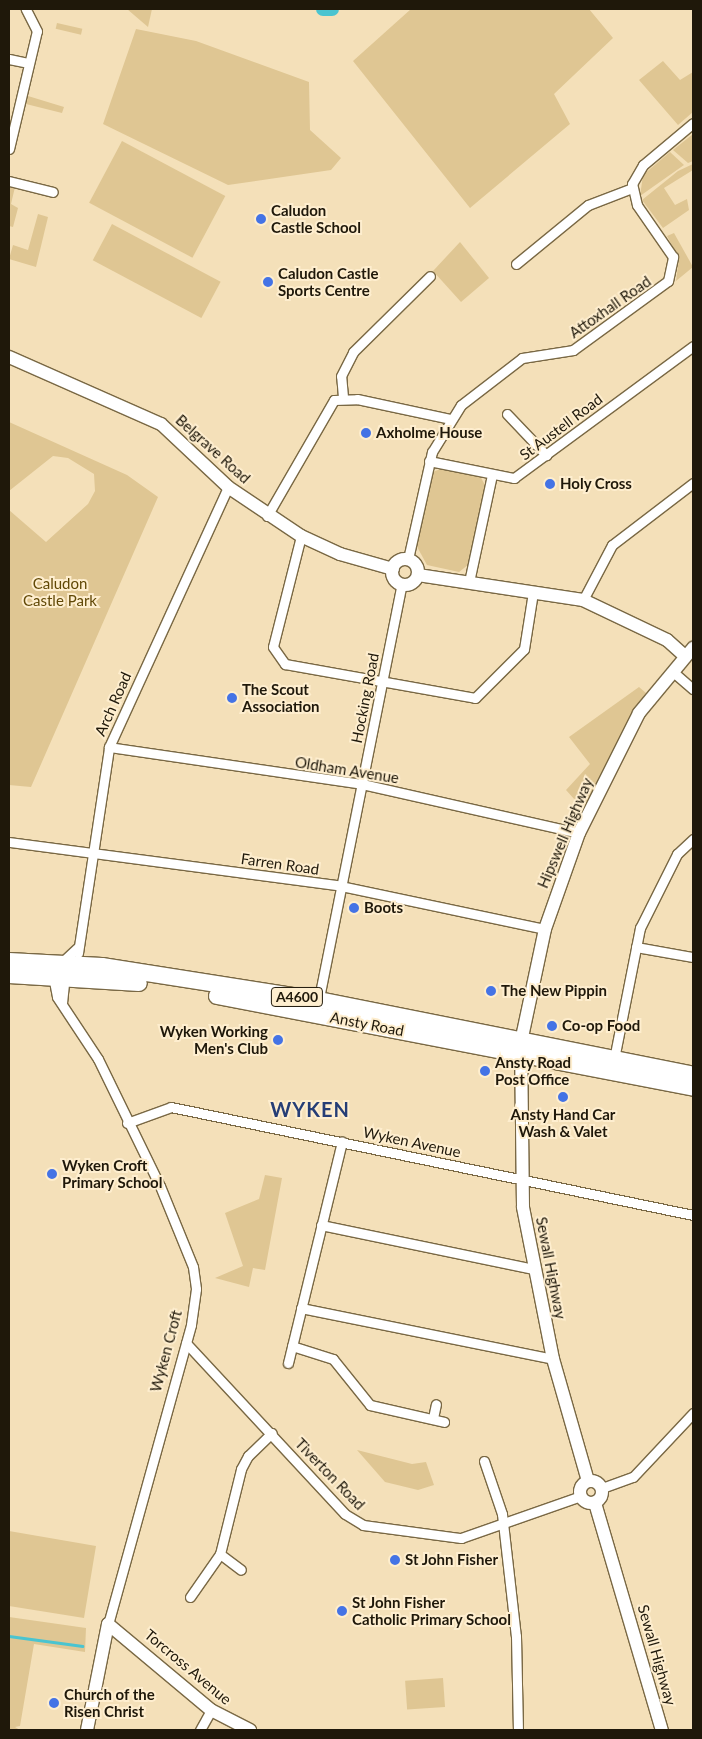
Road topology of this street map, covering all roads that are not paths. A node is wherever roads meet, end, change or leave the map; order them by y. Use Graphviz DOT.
graph roads {
  1 [pos="26,9"];
  2 [pos="9,59"];
  3 [pos="28,63"];
  4 [pos="693,123"];
  5 [pos="9,149"];
  6 [pos="9,181"];
  7 [pos="632,188"];
  8 [pos="53,192"];
  9 [pos="516,264"];
  10 [pos="430,276"];
  11 [pos="693,346"];
  12 [pos="9,357"];
  13 [pos="343,397"];
  14 [pos="507,414"];
  15 [pos="450,419"];
  16 [pos="546,455"];
  17 [pos="429,461"];
  18 [pos="492,475"];
  19 [pos="693,483"];
  20 [pos="228,487"];
  21 [pos="267,516"];
  22 [pos="301,536"];
  23 [pos="408,559"];
  24 [pos="393,569"];
  25 [pos="418,574"];
  26 [pos="469,582"];
  27 [pos="402,584"];
  28 [pos="533,592"];
  29 [pos="583,600"];
  30 [pos="689,652"];
  31 [pos="672,671"];
  32 [pos="383,678"];
  33 [pos="693,689"];
  34 [pos="109,747"];
  35 [pos="362,784"];
  36 [pos="579,833"];
  37 [pos="691,840"];
  38 [pos="9,842"];
  39 [pos="93,851"];
  40 [pos="341,886"];
  41 [pos="545,929"];
  42 [pos="636,947"];
  43 [pos="693,957"];
  44 [pos="9,961"];
  45 [pos="63,969"];
  46 [pos="9,975"];
  47 [pos="318,1002"];
  48 [pos="520,1048"];
  49 [pos="614,1059"];
  50 [pos="693,1075"];
  51 [pos="693,1088"];
  52 [pos="127,1123"];
  53 [pos="342,1141"];
  54 [pos="521,1178"];
  55 [pos="693,1215"];
  56 [pos="321,1225"];
  57 [pos="534,1269"];
  58 [pos="301,1308"];
  59 [pos="186,1343"];
  60 [pos="292,1346"];
  61 [pos="553,1358"];
  62 [pos="288,1362"];
  63 [pos="436,1404"];
  64 [pos="693,1413"];
  65 [pos="432,1418"];
  66 [pos="444,1422"];
  67 [pos="272,1433"];
  68 [pos="484,1461"];
  69 [pos="588,1481"];
  70 [pos="602,1488"];
  71 [pos="581,1496"];
  72 [pos="595,1503"];
  73 [pos="502,1524"];
  74 [pos="220,1554"];
  75 [pos="241,1570"];
  76 [pos="190,1597"];
  77 [pos="108,1624"];
  78 [pos="211,1710"];
  79 [pos="87,1730"];
  80 [pos="200,1730"];
  81 [pos="250,1730"];
  82 [pos="518,1730"];
  83 [pos="662,1730"];
  1 -- 3 [label="street"];
  2 -- 3 [label="street"];
  3 -- 5 [label="street"];
  4 -- 7 [label="street"];
  6 -- 8 [label="street"];
  7 -- 9 [label="street"];
  7 -- 15 [label="street, Attoxhall Road"];
  10 -- 13 [label="street"];
  11 -- 16 [label="street, St Austell Road"];
  12 -- 20 [label="street, Belgrave Road"];
  13 -- 15 [label="street"];
  13 -- 21 [label="street"];
  14 -- 16 [label="street"];
  15 -- 17 [label="street, Attoxhall Road"];
  16 -- 18 [label="street, St Austell Road"];
  17 -- 18 [label="street, St Austell Road"];
  17 -- 23 [label="street, Attoxhall Road"];
  18 -- 26 [label="street"];
  19 -- 29 [label="street"];
  20 -- 21 [label="street, Belgrave Road"];
  20 -- 34 [label="street, Arch Road"];
  21 -- 22 [label="street, Belgrave Road"];
  22 -- 24 [label="street, Belgrave Road"];
  22 -- 32 [label="street"];
  23 -- 24 [label="street"];
  23 -- 25 [label="street"];
  24 -- 27 [label="street"];
  25 -- 26 [label="street"];
  25 -- 27 [label="street"];
  26 -- 28 [label="street"];
  27 -- 32 [label="street, Hocking Road"];
  28 -- 29 [label="street"];
  28 -- 32 [label="street"];
  29 -- 30 [label="street"];
  30 -- 31 [label="street, Hipswell Highway"];
  31 -- 33 [label="street"];
  31 -- 36 [label="street, Hipswell Highway"];
  32 -- 35 [label="street, Hocking Road"];
  34 -- 35 [label="street, Oldham Avenue"];
  34 -- 39 [label="street, Arch Road"];
  35 -- 36 [label="street, Oldham Avenue"];
  35 -- 40 [label="street, Hocking Road"];
  36 -- 41 [label="street, Hipswell Highway"];
  37 -- 42 [label="street"];
  38 -- 39 [label="street, Farren Road"];
  39 -- 40 [label="street, Farren Road"];
  39 -- 45 [label="street, Arch Road"];
  40 -- 41 [label="street, Farren Road"];
  40 -- 47 [label="street, Hocking Road"];
  41 -- 48 [label="street, Hipswell Highway"];
  42 -- 43 [label="street"];
  42 -- 49 [label="street"];
  44 -- 45 [label="highway, Ansty Road / A4600"];
  45 -- 46 [label="highway, Ansty Road / A4600"];
  45 -- 47 [label="highway, Ansty Road / A4600"];
  45 -- 52 [label="street, Wyken Croft"];
  47 -- 48 [label="highway, Ansty Road / A4600"];
  48 -- 49 [label="highway, Ansty Road / A4600"];
  48 -- 51 [label="highway, Ansty Road / A4600"];
  48 -- 54 [label="street, Sewall Highway"];
  49 -- 50 [label="highway, Ansty Road / A4600"];
  52 -- 53 [label="street, Wyken Avenue"];
  52 -- 59 [label="street, Wyken Croft"];
  53 -- 54 [label="street, Wyken Avenue"];
  53 -- 56 [label="street"];
  54 -- 55 [label="street, Wyken Avenue"];
  54 -- 57 [label="street, Sewall Highway"];
  56 -- 57 [label="street"];
  56 -- 58 [label="street"];
  57 -- 61 [label="street, Sewall Highway"];
  58 -- 60 [label="street"];
  58 -- 61 [label="street"];
  59 -- 67 [label="street, Tiverton Road"];
  59 -- 77 [label="street, Wyken Croft"];
  60 -- 62 [label="street"];
  60 -- 65 [label="street"];
  61 -- 69 [label="street, Sewall Highway"];
  63 -- 65 [label="street"];
  64 -- 70 [label="street"];
  65 -- 66 [label="street"];
  67 -- 73 [label="street, Tiverton Road"];
  67 -- 74 [label="street"];
  68 -- 73 [label="street"];
  69 -- 70 [label="street"];
  69 -- 71 [label="street"];
  70 -- 72 [label="street"];
  71 -- 72 [label="street"];
  71 -- 73 [label="street, Tiverton Road"];
  72 -- 83 [label="street, Sewall Highway"];
  73 -- 82 [label="street"];
  74 -- 75 [label="street"];
  74 -- 76 [label="street"];
  77 -- 78 [label="street, Torcross Avenue"];
  77 -- 79 [label="street, Wyken Croft"];
  78 -- 80 [label="street"];
  78 -- 81 [label="street, Torcross Avenue"];
}
